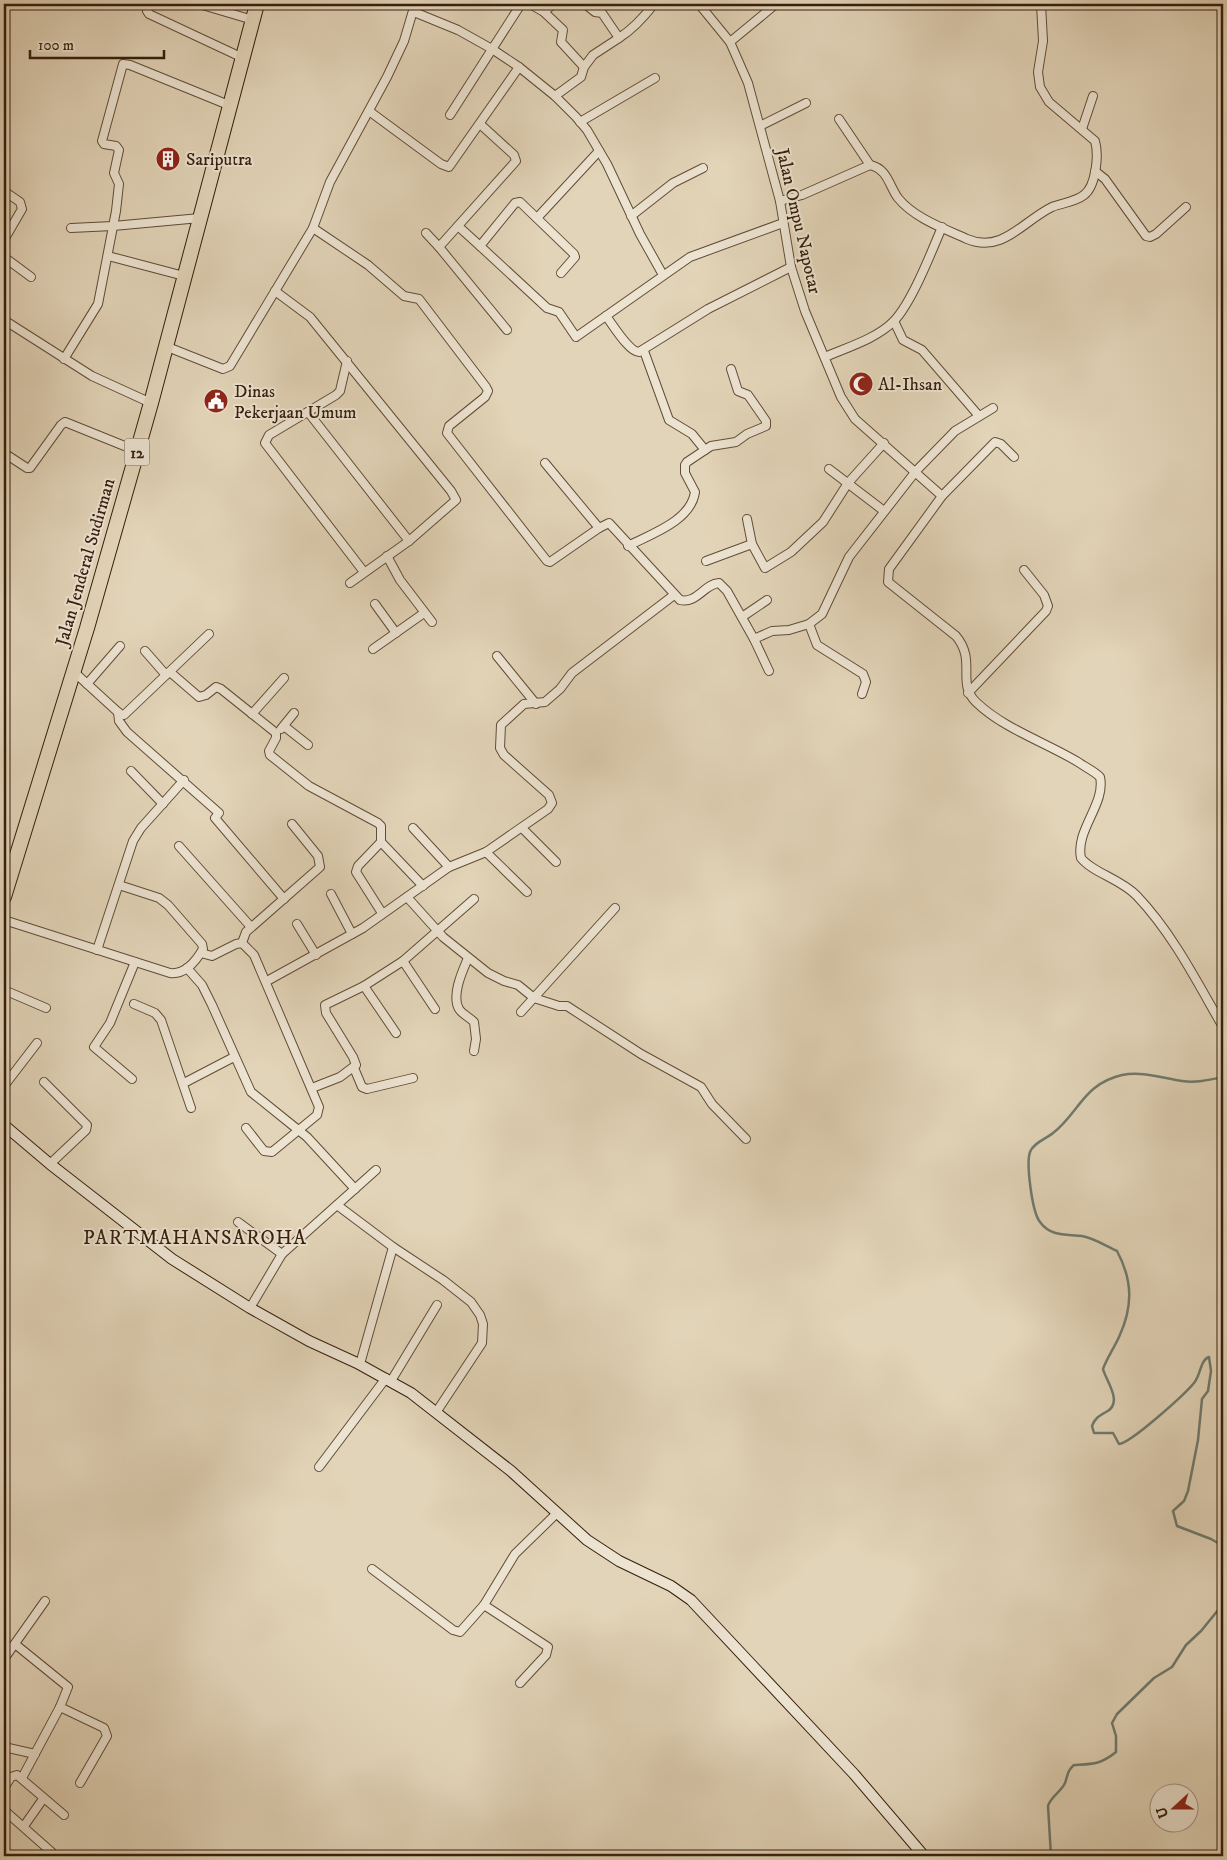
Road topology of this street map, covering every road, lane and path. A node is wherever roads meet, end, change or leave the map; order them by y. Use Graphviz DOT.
graph roads {
  1 [pos="150,4"];
  2 [pos="199,4"];
  3 [pos="257,4"];
  4 [pos="520,4"];
  5 [pos="530,4"];
  6 [pos="552,4"];
  7 [pos="585,4"];
  8 [pos="654,4"];
  9 [pos="699,4"];
  10 [pos="776,4"];
  11 [pos="1042,4"];
  12 [pos="415,8"];
  13 [pos="544,12"];
  14 [pos="253,20"];
  15 [pos="619,38"];
  16 [pos="730,42"];
  17 [pos="492,49"];
  18 [pos="243,58"];
  19 [pos="520,67"];
  20 [pos="584,67"];
  21 [pos="655,78"];
  22 [pos="555,96"];
  23 [pos="1093,96"];
  24 [pos="806,102"];
  25 [pos="231,106"];
  26 [pos="369,111"];
  27 [pos="450,115"];
  28 [pos="839,119"];
  29 [pos="580,122"];
  30 [pos="480,124"];
  31 [pos="762,126"];
  32 [pos="1082,129"];
  33 [pos="599,151"];
  34 [pos="870,165"];
  35 [pos="703,168"];
  36 [pos="1095,171"];
  37 [pos="4,191"];
  38 [pos="780,201"];
  39 [pos="1186,207"];
  40 [pos="632,216"];
  41 [pos="200,218"];
  42 [pos="537,218"];
  43 [pos="783,223"];
  44 [pos="113,226"];
  45 [pos="458,226"];
  46 [pos="71,228"];
  47 [pos="313,228"];
  48 [pos="942,228"];
  49 [pos="426,233"];
  50 [pos="4,240"];
  51 [pos="480,246"];
  52 [pos="439,247"];
  53 [pos="108,256"];
  54 [pos="4,257"];
  55 [pos="791,268"];
  56 [pos="561,274"];
  57 [pos="663,275"];
  58 [pos="184,276"];
  59 [pos="32,277"];
  60 [pos="275,291"];
  61 [pos="606,316"];
  62 [pos="4,320"];
  63 [pos="894,321"];
  64 [pos="507,330"];
  65 [pos="165,346"];
  66 [pos="644,350"];
  67 [pos="825,357"];
  68 [pos="64,359"];
  69 [pos="347,362"];
  70 [pos="731,369"];
  71 [pos="150,402"];
  72 [pos="993,408"];
  73 [pos="308,412"];
  74 [pos="979,416"];
  75 [pos="884,443"];
  76 [pos="705,450"];
  77 [pos="137,451"];
  78 [pos="4,453"];
  79 [pos="1014,457"];
  80 [pos="545,463"];
  81 [pos="829,469"];
  82 [pos="916,471"];
  83 [pos="848,483"];
  84 [pos="942,496"];
  85 [pos="884,511"];
  86 [pos="747,519"];
  87 [pos="599,528"];
  88 [pos="409,541"];
  89 [pos="752,544"];
  90 [pos="628,546"];
  91 [pos="387,556"];
  92 [pos="706,561"];
  93 [pos="1024,570"];
  94 [pos="364,572"];
  95 [pos="350,583"];
  96 [pos="674,595"];
  97 [pos="767,600"];
  98 [pos="375,604"];
  99 [pos="424,612"];
  100 [pos="742,617"];
  101 [pos="432,622"];
  102 [pos="809,624"];
  103 [pos="396,633"];
  104 [pos="209,634"];
  105 [pos="754,639"];
  106 [pos="120,646"];
  107 [pos="373,649"];
  108 [pos="144,651"];
  109 [pos="497,656"];
  110 [pos="73,671"];
  111 [pos="769,671"];
  112 [pos="168,674"];
  113 [pos="284,678"];
  114 [pos="87,684"];
  115 [pos="968,693"];
  116 [pos="862,694"];
  117 [pos="536,704"];
  118 [pos="118,712"];
  119 [pos="294,713"];
  120 [pos="252,714"];
  121 [pos="284,726"];
  122 [pos="277,735"];
  123 [pos="308,745"];
  124 [pos="131,771"];
  125 [pos="184,780"];
  126 [pos="163,804"];
  127 [pos="292,824"];
  128 [pos="413,828"];
  129 [pos="522,828"];
  130 [pos="381,842"];
  131 [pos="180,846"];
  132 [pos="486,852"];
  133 [pos="556,862"];
  134 [pos="449,867"];
  135 [pos="118,885"];
  136 [pos="423,886"];
  137 [pos="527,892"];
  138 [pos="331,894"];
  139 [pos="4,897"];
  140 [pos="407,897"];
  141 [pos="284,899"];
  142 [pos="474,899"];
  143 [pos="615,908"];
  144 [pos="382,913"];
  145 [pos="4,920"];
  146 [pos="297,924"];
  147 [pos="251,927"];
  148 [pos="438,932"];
  149 [pos="352,934"];
  150 [pos="242,943"];
  151 [pos="97,950"];
  152 [pos="200,953"];
  153 [pos="316,955"];
  154 [pos="468,958"];
  155 [pos="403,961"];
  156 [pos="135,962"];
  157 [pos="187,968"];
  158 [pos="267,981"];
  159 [pos="364,986"];
  160 [pos="4,990"];
  161 [pos="534,998"];
  162 [pos="134,1004"];
  163 [pos="46,1008"];
  164 [pos="434,1009"];
  165 [pos="521,1012"];
  166 [pos="1223,1027"];
  167 [pos="396,1033"];
  168 [pos="37,1043"];
  169 [pos="474,1051"];
  170 [pos="234,1057"];
  171 [pos="354,1068"];
  172 [pos="413,1078"];
  173 [pos="132,1079"];
  174 [pos="44,1082"];
  175 [pos="184,1083"];
  176 [pos="4,1086"];
  177 [pos="312,1088"];
  178 [pos="191,1108"];
  179 [pos="4,1125"];
  180 [pos="246,1128"];
  181 [pos="298,1130"];
  182 [pos="746,1139"];
  183 [pos="50,1164"];
  184 [pos="376,1170"];
  185 [pos="355,1189"];
  186 [pos="337,1205"];
  187 [pos="238,1222"];
  188 [pos="393,1247"];
  189 [pos="282,1254"];
  190 [pos="437,1305"];
  191 [pos="250,1308"];
  192 [pos="360,1364"];
  193 [pos="388,1380"];
  194 [pos="437,1411"];
  195 [pos="319,1467"];
  196 [pos="556,1514"];
  197 [pos="372,1569"];
  198 [pos="45,1601"];
  199 [pos="484,1605"];
  200 [pos="15,1644"];
  201 [pos="4,1659"];
  202 [pos="520,1683"];
  203 [pos="60,1707"];
  204 [pos="4,1747"];
  205 [pos="35,1754"];
  206 [pos="22,1778"];
  207 [pos="80,1783"];
  208 [pos="4,1788"];
  209 [pos="42,1799"];
  210 [pos="4,1810"];
  211 [pos="64,1815"];
  212 [pos="24,1826"];
  213 [pos="56,1856"];
  214 [pos="924,1856"];
  1 -- 18 [label="street"];
  2 -- 14 [label="street"];
  3 -- 14 [label="highway, Jalan Jenderal Sudirman / 12"];
  4 -- 17 [label="street"];
  5 -- 13 [label="street"];
  6 -- 13 [label="street"];
  7 -- 15 [label="street"];
  8 -- 15 [label="street"];
  9 -- 16 [label="street, Jalan Ompu Napotar"];
  10 -- 16 [label="street"];
  11 -- 32 [label="street"];
  12 -- 17 [label="street"];
  12 -- 26 [label="street"];
  13 -- 20 [label="street"];
  14 -- 18 [label="highway, Jalan Jenderal Sudirman / 12"];
  15 -- 20 [label="street"];
  16 -- 31 [label="street, Jalan Ompu Napotar"];
  17 -- 19 [label="street"];
  17 -- 27 [label="street"];
  18 -- 25 [label="highway, Jalan Jenderal Sudirman / 12"];
  19 -- 22 [label="street"];
  19 -- 30 [label="street"];
  20 -- 22 [label="street"];
  21 -- 29 [label="street"];
  22 -- 29 [label="street"];
  23 -- 32 [label="street"];
  24 -- 31 [label="street"];
  25 -- 41 [label="highway, Jalan Jenderal Sudirman / 12"];
  25 -- 44 [label="street"];
  26 -- 30 [label="street"];
  26 -- 47 [label="street"];
  28 -- 34 [label="street"];
  29 -- 33 [label="street"];
  30 -- 45 [label="street"];
  31 -- 38 [label="street, Jalan Ompu Napotar"];
  32 -- 36 [label="street"];
  33 -- 40 [label="street"];
  33 -- 42 [label="street"];
  34 -- 38 [label="street"];
  34 -- 48 [label="street"];
  35 -- 40 [label="street"];
  36 -- 39 [label="street"];
  36 -- 48 [label="street"];
  37 -- 50 [label="street"];
  38 -- 43 [label="street, Jalan Ompu Napotar"];
  40 -- 57 [label="street"];
  41 -- 44 [label="street"];
  41 -- 58 [label="highway, Jalan Jenderal Sudirman / 12"];
  42 -- 51 [label="street"];
  42 -- 56 [label="street"];
  43 -- 55 [label="street, Jalan Ompu Napotar"];
  43 -- 57 [label="street"];
  44 -- 46 [label="street"];
  44 -- 53 [label="street"];
  45 -- 51 [label="street"];
  45 -- 52 [label="street"];
  47 -- 60 [label="street"];
  47 -- 87 [label="street"];
  48 -- 63 [label="street"];
  49 -- 52 [label="street"];
  51 -- 61 [label="street"];
  52 -- 64 [label="street"];
  53 -- 58 [label="street"];
  53 -- 68 [label="street"];
  54 -- 59 [label="street"];
  55 -- 66 [label="street"];
  55 -- 67 [label="street, Jalan Ompu Napotar"];
  57 -- 61 [label="street"];
  58 -- 65 [label="highway, Jalan Jenderal Sudirman / 12"];
  60 -- 65 [label="street"];
  60 -- 69 [label="street"];
  61 -- 66 [label="street"];
  62 -- 68 [label="street"];
  63 -- 67 [label="street"];
  63 -- 74 [label="street"];
  65 -- 71 [label="highway, Jalan Jenderal Sudirman / 12"];
  66 -- 76 [label="street"];
  67 -- 75 [label="street, Jalan Ompu Napotar"];
  68 -- 71 [label="street"];
  69 -- 73 [label="street"];
  69 -- 88 [label="street"];
  70 -- 76 [label="street"];
  71 -- 77 [label="highway, Jalan Jenderal Sudirman / 12"];
  72 -- 74 [label="street"];
  73 -- 88 [label="street"];
  73 -- 94 [label="street"];
  74 -- 82 [label="street"];
  75 -- 82 [label="street, Jalan Ompu Napotar"];
  75 -- 83 [label="street"];
  76 -- 90 [label="street"];
  77 -- 78 [label="street"];
  77 -- 110 [label="highway, Jalan Jenderal Sudirman / 12"];
  79 -- 84 [label="street"];
  80 -- 87 [label="street"];
  81 -- 83 [label="street"];
  82 -- 84 [label="street, Jalan Ompu Napotar"];
  82 -- 85 [label="street"];
  83 -- 85 [label="street"];
  83 -- 89 [label="street"];
  84 -- 115 [label="street"];
  85 -- 102 [label="street"];
  86 -- 89 [label="street"];
  87 -- 90 [label="street"];
  88 -- 91 [label="street"];
  89 -- 92 [label="street"];
  90 -- 96 [label="street"];
  91 -- 94 [label="street"];
  91 -- 99 [label="street"];
  93 -- 115 [label="street"];
  94 -- 95 [label="street"];
  96 -- 100 [label="street"];
  96 -- 117 [label="street"];
  97 -- 100 [label="street"];
  98 -- 103 [label="street"];
  99 -- 101 [label="street"];
  99 -- 103 [label="street"];
  100 -- 105 [label="street"];
  102 -- 105 [label="street"];
  102 -- 116 [label="street"];
  103 -- 107 [label="street"];
  104 -- 112 [label="street"];
  105 -- 111 [label="street"];
  106 -- 114 [label="street"];
  108 -- 112 [label="street"];
  109 -- 117 [label="street"];
  110 -- 114 [label="street"];
  110 -- 139 [label="highway, Jalan Jenderal Sudirman / 12"];
  112 -- 118 [label="street"];
  112 -- 120 [label="street"];
  113 -- 120 [label="street"];
  114 -- 118 [label="street"];
  115 -- 166 [label="street"];
  117 -- 129 [label="street"];
  118 -- 125 [label="street"];
  119 -- 121 [label="street"];
  120 -- 122 [label="street"];
  121 -- 122 [label="street"];
  121 -- 123 [label="street"];
  122 -- 130 [label="street"];
  124 -- 126 [label="street"];
  125 -- 126 [label="street"];
  125 -- 141 [label="street"];
  126 -- 135 [label="street"];
  127 -- 141 [label="street"];
  128 -- 134 [label="street"];
  129 -- 132 [label="street"];
  129 -- 133 [label="street"];
  130 -- 136 [label="street"];
  130 -- 144 [label="street"];
  131 -- 147 [label="street"];
  132 -- 134 [label="street"];
  132 -- 137 [label="street"];
  134 -- 136 [label="street"];
  135 -- 151 [label="street"];
  135 -- 152 [label="street"];
  136 -- 140 [label="street"];
  138 -- 149 [label="street"];
  140 -- 144 [label="street"];
  140 -- 148 [label="street"];
  141 -- 147 [label="street"];
  142 -- 148 [label="street"];
  143 -- 161 [label="street"];
  144 -- 149 [label="street"];
  145 -- 151 [label="street"];
  146 -- 153 [label="street"];
  147 -- 150 [label="street"];
  148 -- 154 [label="street"];
  148 -- 155 [label="street"];
  149 -- 153 [label="street"];
  150 -- 152 [label="street"];
  150 -- 158 [label="street"];
  151 -- 156 [label="street"];
  152 -- 157 [label="street"];
  153 -- 158 [label="street"];
  154 -- 161 [label="street"];
  154 -- 169 [label="street"];
  155 -- 159 [label="street"];
  155 -- 164 [label="street"];
  156 -- 157 [label="street"];
  156 -- 173 [label="street"];
  157 -- 170 [label="street"];
  158 -- 177 [label="street"];
  159 -- 167 [label="street"];
  159 -- 171 [label="street"];
  160 -- 163 [label="street"];
  161 -- 165 [label="street"];
  161 -- 182 [label="street"];
  162 -- 175 [label="street"];
  168 -- 176 [label="street"];
  170 -- 175 [label="street"];
  170 -- 181 [label="street"];
  171 -- 172 [label="street"];
  171 -- 177 [label="street"];
  174 -- 183 [label="street"];
  175 -- 178 [label="street"];
  177 -- 181 [label="street"];
  179 -- 183 [label="main road"];
  180 -- 181 [label="street"];
  181 -- 185 [label="street"];
  183 -- 191 [label="main road"];
  184 -- 185 [label="street"];
  185 -- 186 [label="street"];
  186 -- 188 [label="street"];
  186 -- 189 [label="street"];
  187 -- 189 [label="street"];
  188 -- 192 [label="street"];
  188 -- 194 [label="street"];
  189 -- 191 [label="street"];
  190 -- 193 [label="street"];
  191 -- 192 [label="main road"];
  192 -- 193 [label="main road"];
  193 -- 194 [label="main road"];
  193 -- 195 [label="street"];
  194 -- 196 [label="main road"];
  196 -- 199 [label="street"];
  196 -- 214 [label="main road"];
  197 -- 199 [label="street"];
  198 -- 200 [label="street"];
  199 -- 202 [label="street"];
  200 -- 201 [label="street"];
  200 -- 203 [label="street"];
  203 -- 205 [label="street"];
  203 -- 207 [label="street"];
  204 -- 205 [label="street"];
  205 -- 206 [label="street"];
  206 -- 208 [label="street"];
  206 -- 209 [label="street"];
  209 -- 211 [label="street"];
  209 -- 212 [label="street"];
  210 -- 212 [label="street"];
  212 -- 213 [label="street"];
}
